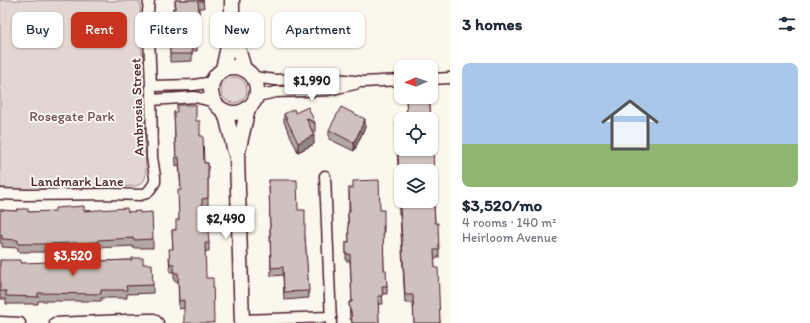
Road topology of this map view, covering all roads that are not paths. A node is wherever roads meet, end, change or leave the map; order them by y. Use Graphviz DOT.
graph roads {
  1 [pos="149,0"];
  2 [pos="232,0"];
  3 [pos="232,12"];
  4 [pos="228,48"];
  5 [pos="239,48"];
  6 [pos="223,69"];
  7 [pos="249,73"];
  8 [pos="438,79"];
  9 [pos="450,79"];
  10 [pos="394,80"];
  11 [pos="213,82"];
  12 [pos="363,82"];
  13 [pos="151,86"];
  14 [pos="256,96"];
  15 [pos="151,100"];
  16 [pos="219,106"];
  17 [pos="248,108"];
  18 [pos="237,156"];
  19 [pos="324,176"];
  20 [pos="152,188"];
  21 [pos="0,194"];
  22 [pos="331,320"];
  23 [pos="0,322"];
  24 [pos="158,322"];
  25 [pos="242,322"];
  26 [pos="20,323"];
  27 [pos="55,323"];
  1 -- 13 [label="street, Ambrosia Street"];
  2 -- 3 [label="street"];
  4 -- 6 [label="street"];
  5 -- 7 [label="street"];
  6 -- 7 [label="street"];
  6 -- 11 [label="street"];
  7 -- 12 [label="street"];
  7 -- 14 [label="street"];
  8 -- 9 [label="street"];
  10 -- 12 [label="street"];
  11 -- 13 [label="street"];
  11 -- 16 [label="street"];
  12 -- 14 [label="street"];
  13 -- 15 [label="street, Ambrosia Street"];
  14 -- 17 [label="street"];
  15 -- 16 [label="street"];
  15 -- 20 [label="street, Ambrosia Street"];
  16 -- 17 [label="street"];
  16 -- 18 [label="street"];
  17 -- 18 [label="street"];
  18 -- 25 [label="street"];
  19 -- 22 [label="street"];
  20 -- 21 [label="street, Landmark Lane"];
  22 -- 25 [label="street"];
  23 -- 26 [label="street"];
  24 -- 27 [label="street"];
}
